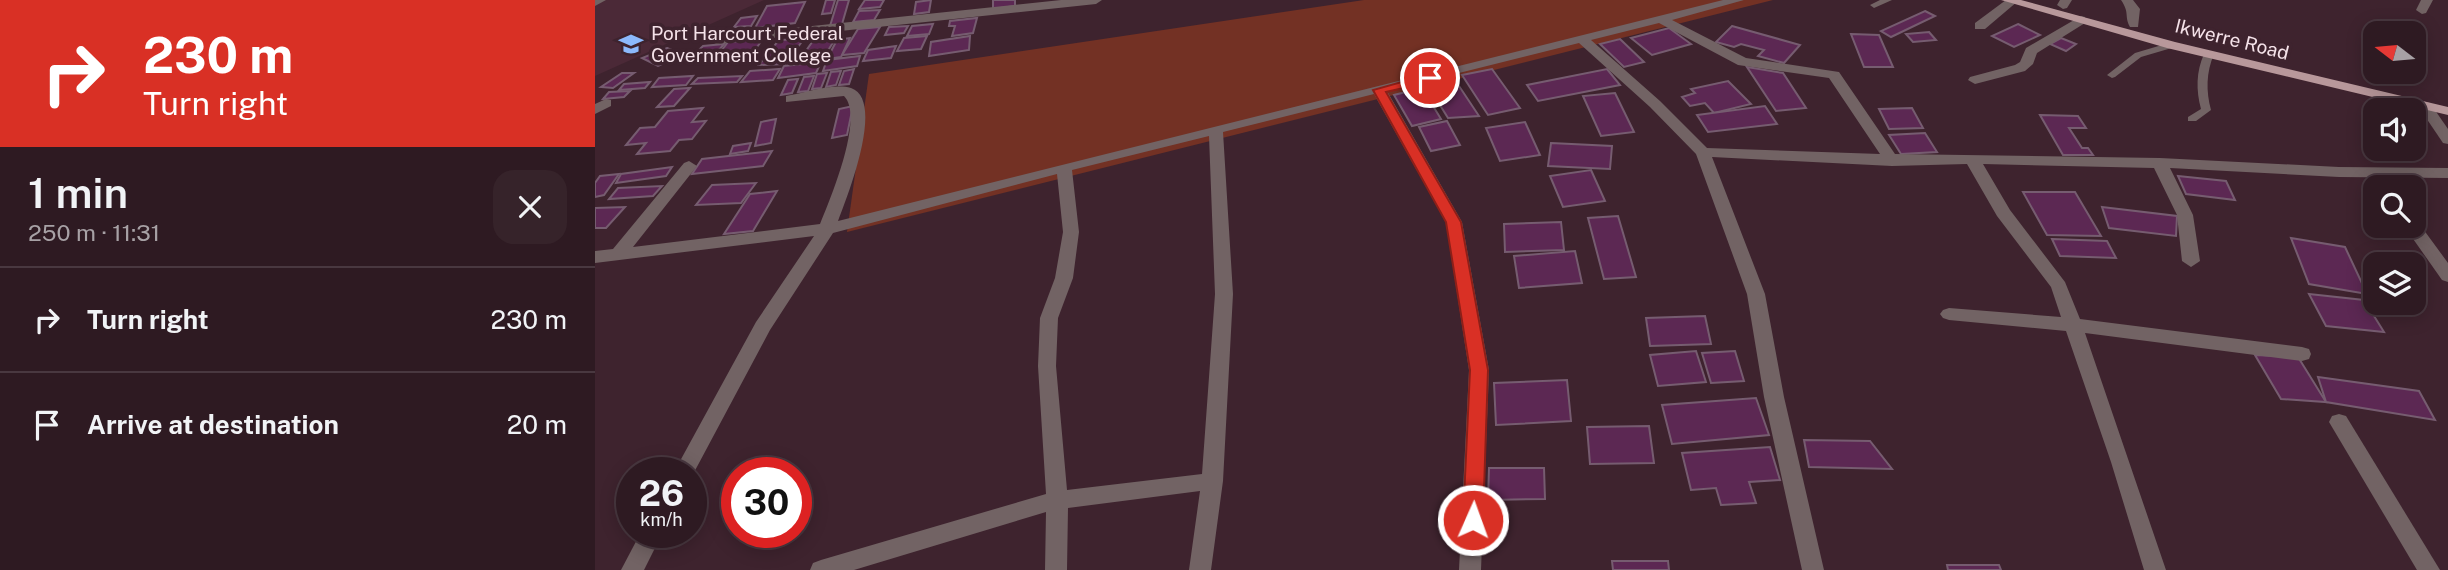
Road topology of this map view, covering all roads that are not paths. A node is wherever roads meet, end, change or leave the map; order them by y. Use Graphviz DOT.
graph roads {
  1 [pos="600,0"];
  2 [pos="1096,0"];
  3 [pos="1738,0"];
  4 [pos="1888,0"];
  5 [pos="2042,0"];
  6 [pos="2127,0"];
  7 [pos="2009,1"];
  8 [pos="595,2"];
  9 [pos="2064,3"];
  10 [pos="1874,5"];
  11 [pos="1662,20"];
  12 [pos="2081,20"];
  13 [pos="2134,24"];
  14 [pos="1980,26"];
  15 [pos="716,40"];
  16 [pos="1583,40"];
  17 [pos="2172,45"];
  18 [pos="2209,54"];
  19 [pos="2112,75"];
  20 [pos="1975,80"];
  21 [pos="1379,90"];
  22 [pos="2392,98"];
  23 [pos="791,99"];
  24 [pos="2448,101"];
  25 [pos="2426,106"];
  26 [pos="2426,107"];
  27 [pos="2448,111"];
  28 [pos="2192,119"];
  29 [pos="1216,130"];
  30 [pos="2448,140"];
  31 [pos="1703,152"];
  32 [pos="1972,159"];
  33 [pos="1892,161"];
  34 [pos="2160,163"];
  35 [pos="689,166"];
  36 [pos="1064,167"];
  37 [pos="2448,173"];
  38 [pos="2426,176"];
  39 [pos="2363,179"];
  40 [pos="827,229"];
  41 [pos="2421,238"];
  42 [pos="618,254"];
  43 [pos="595,257"];
  44 [pos="2191,261"];
  45 [pos="2448,276"];
  46 [pos="1949,314"];
  47 [pos="2075,325"];
  48 [pos="2302,354"];
  49 [pos="2339,422"];
  50 [pos="692,457"];
  51 [pos="1212,481"];
  52 [pos="1057,500"];
  53 [pos="644,548"];
  54 [pos="849,566"];
  55 [pos="632,570"];
  56 [pos="821,570"];
  57 [pos="1056,570"];
  58 [pos="1200,570"];
  59 [pos="1471,570"];
  60 [pos="1813,570"];
  61 [pos="2155,570"];
  62 [pos="2430,570"];
  1 -- 8 [label="street"];
  2 -- 15 [label="street"];
  3 -- 11 [label="street"];
  4 -- 10 [label="lane"];
  5 -- 9 [label="main road, Ikwerre Road"];
  6 -- 13 [label="street"];
  7 -- 12 [label="main road, Ikwerre Road"];
  7 -- 14 [label="street"];
  9 -- 13 [label="main road, Ikwerre Road"];
  11 -- 16 [label="street"];
  11 -- 33 [label="street"];
  12 -- 17 [label="main road, Ikwerre Road"];
  12 -- 20 [label="street"];
  13 -- 24 [label="main road, Ikwerre Road"];
  16 -- 21 [label="street"];
  16 -- 31 [label="street"];
  17 -- 18 [label="main road, Ikwerre Road"];
  17 -- 19 [label="lane"];
  18 -- 22 [label="main road, Ikwerre Road"];
  18 -- 28 [label="lane"];
  21 -- 29 [label="street"];
  21 -- 59 [label="street"];
  23 -- 40 [label="street"];
  25 -- 27 [label="main road, Ikwerre Road"];
  26 -- 30 [label="street"];
  29 -- 36 [label="street"];
  29 -- 51 [label="street"];
  31 -- 33 [label="street"];
  31 -- 60 [label="street"];
  32 -- 33 [label="street"];
  32 -- 34 [label="street"];
  32 -- 47 [label="street"];
  34 -- 39 [label="street"];
  34 -- 44 [label="street"];
  35 -- 42 [label="street"];
  36 -- 40 [label="street"];
  36 -- 52 [label="street"];
  37 -- 38 [label="street"];
  40 -- 42 [label="street"];
  40 -- 50 [label="street"];
  41 -- 45 [label="street"];
  42 -- 43 [label="street"];
  46 -- 47 [label="street"];
  47 -- 48 [label="street"];
  47 -- 61 [label="street"];
  49 -- 62 [label="street"];
  51 -- 52 [label="street"];
  51 -- 58 [label="street"];
  52 -- 54 [label="street"];
  52 -- 57 [label="street"];
  53 -- 55 [label="street"];
  54 -- 56 [label="street"];
}
